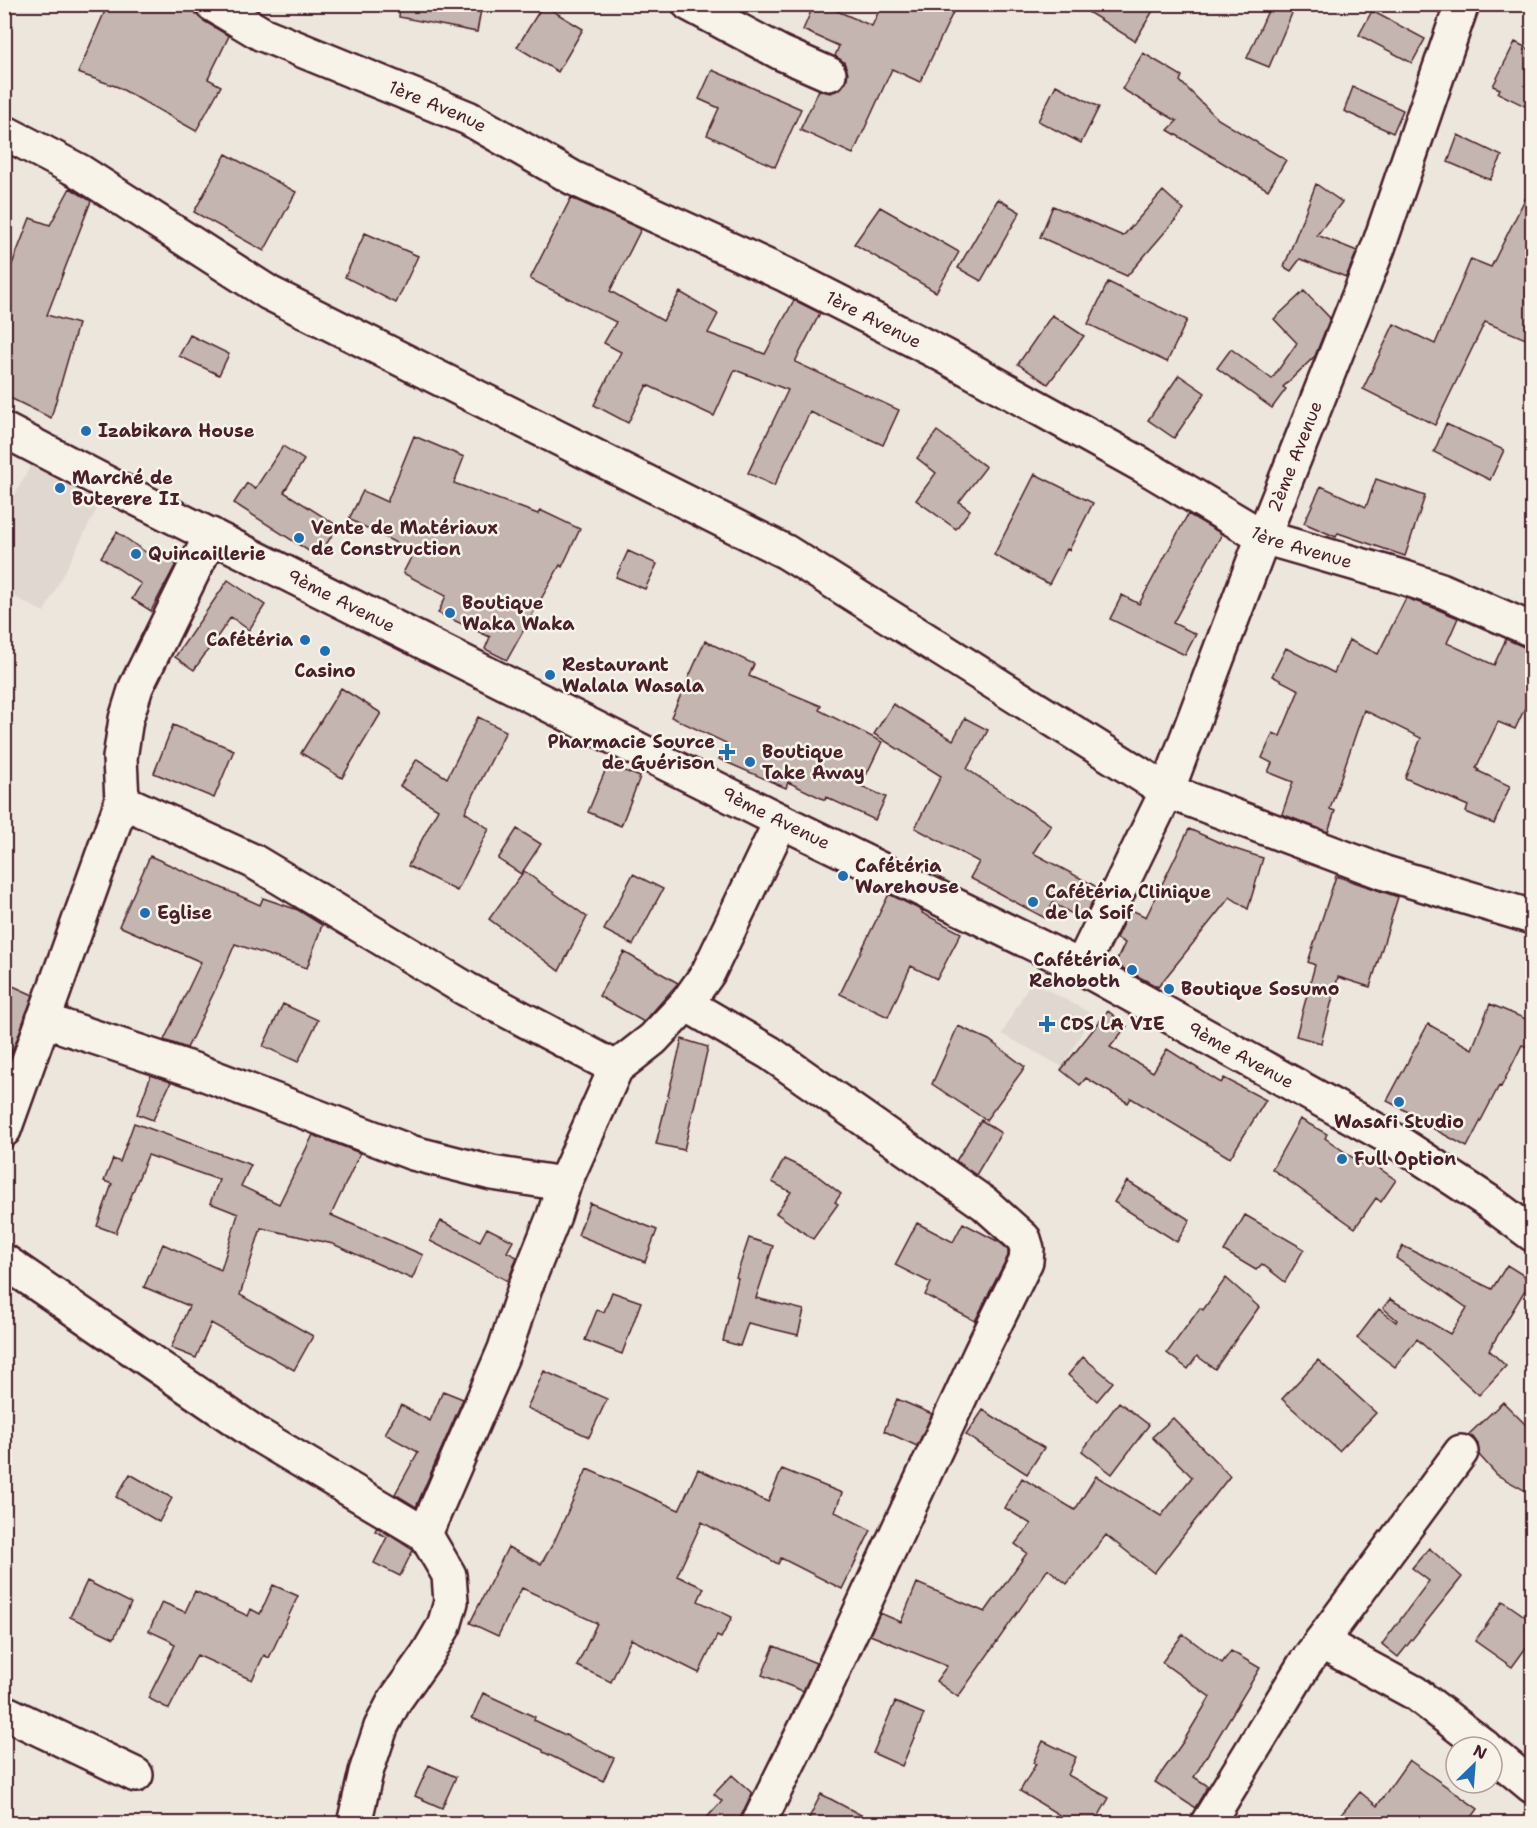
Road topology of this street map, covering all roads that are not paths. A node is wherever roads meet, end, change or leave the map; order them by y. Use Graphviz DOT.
graph roads {
  1 [pos="212,4"];
  2 [pos="689,4"];
  3 [pos="1462,4"];
  4 [pos="829,74"];
  5 [pos="4,132"];
  6 [pos="4,430"];
  7 [pos="211,535"];
  8 [pos="1263,537"];
  9 [pos="1533,630"];
  10 [pos="1167,791"];
  11 [pos="122,801"];
  12 [pos="781,821"];
  13 [pos="1533,917"];
  14 [pos="1081,967"];
  15 [pos="686,1004"];
  16 [pos="43,1020"];
  17 [pos="616,1068"];
  18 [pos="4,1130"];
  19 [pos="564,1184"];
  20 [pos="1533,1234"];
  21 [pos="4,1261"];
  22 [pos="1461,1452"];
  23 [pos="425,1534"];
  24 [pos="1322,1642"];
  25 [pos="4,1712"];
  26 [pos="1469,1735"];
  27 [pos="1504,1763"];
  28 [pos="136,1775"];
  29 [pos="1533,1786"];
  30 [pos="354,1824"];
  31 [pos="758,1824"];
  32 [pos="1207,1824"];
  1 -- 8 [label="street, 1ère Avenue"];
  2 -- 4 [label="street"];
  3 -- 8 [label="street, 2ème Avenue"];
  5 -- 10 [label="street"];
  6 -- 7 [label="street, 9ème Avenue"];
  7 -- 11 [label="street"];
  7 -- 12 [label="street, 9ème Avenue"];
  8 -- 9 [label="street, 1ère Avenue"];
  8 -- 10 [label="street, 2ème Avenue"];
  10 -- 13 [label="street"];
  10 -- 14 [label="street, 2ème Avenue"];
  11 -- 16 [label="street"];
  11 -- 17 [label="street"];
  12 -- 14 [label="street, 9ème Avenue"];
  12 -- 15 [label="street"];
  14 -- 20 [label="street, 9ème Avenue"];
  15 -- 17 [label="street"];
  15 -- 31 [label="street"];
  16 -- 18 [label="street"];
  16 -- 19 [label="street"];
  17 -- 19 [label="street"];
  19 -- 23 [label="street"];
  21 -- 23 [label="street"];
  22 -- 24 [label="street"];
  23 -- 30 [label="street"];
  24 -- 26 [label="street"];
  24 -- 32 [label="street"];
  25 -- 28 [label="street"];
  27 -- 29 [label="street"];
}
